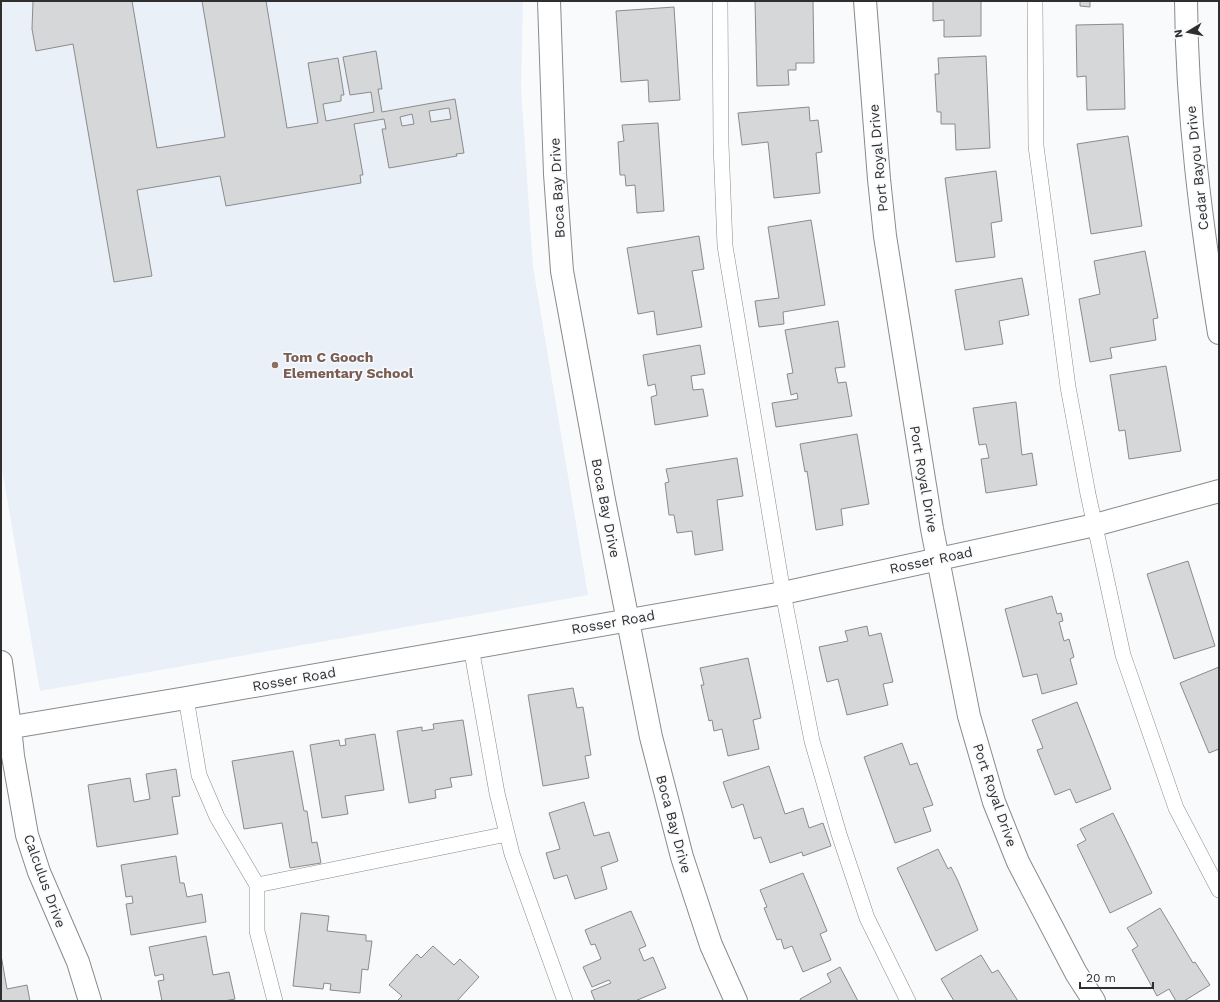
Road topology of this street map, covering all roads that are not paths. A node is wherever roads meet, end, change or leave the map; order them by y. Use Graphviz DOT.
graph roads {
  1 [pos="549,1"];
  2 [pos="720,1"];
  3 [pos="865,1"];
  4 [pos="1034,1"];
  5 [pos="1186,1"];
  6 [pos="1219,334"];
  7 [pos="1219,491"];
  8 [pos="1095,524"];
  9 [pos="939,559"];
  10 [pos="783,593"];
  11 [pos="628,619"];
  12 [pos="471,647"];
  13 [pos="1,662"];
  14 [pos="186,698"];
  15 [pos="6,728"];
  16 [pos="507,834"];
  17 [pos="257,884"];
  18 [pos="1219,890"];
  19 [pos="90,1001"];
  20 [pos="275,1001"];
  21 [pos="565,1001"];
  22 [pos="736,1001"];
  23 [pos="908,1001"];
  24 [pos="1094,1001"];
  1 -- 11 [label="street, Boca Bay Drive"];
  2 -- 10 [label="lane"];
  3 -- 9 [label="street, Port Royal Drive"];
  4 -- 8 [label="lane"];
  5 -- 6 [label="street, Cedar Bayou Drive"];
  7 -- 8 [label="street, Rosser Road"];
  8 -- 9 [label="street, Rosser Road"];
  8 -- 18 [label="lane"];
  9 -- 10 [label="street, Rosser Road"];
  9 -- 24 [label="street, Port Royal Drive"];
  10 -- 11 [label="street, Rosser Road"];
  10 -- 23 [label="lane"];
  11 -- 12 [label="street, Rosser Road"];
  11 -- 22 [label="street, Boca Bay Drive"];
  12 -- 14 [label="street, Rosser Road"];
  12 -- 16 [label="lane"];
  13 -- 15 [label="street, Calculus Drive"];
  14 -- 15 [label="street, Rosser Road"];
  14 -- 17 [label="lane"];
  15 -- 19 [label="street, Calculus Drive"];
  16 -- 17 [label="lane"];
  16 -- 21 [label="lane"];
  17 -- 20 [label="lane"];
}
